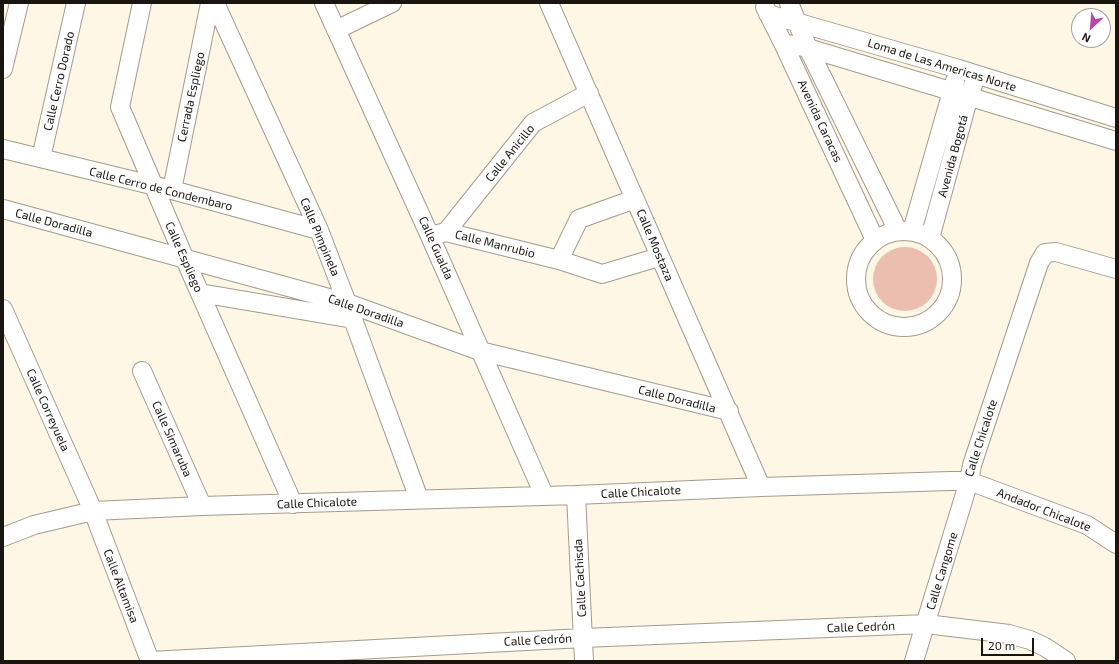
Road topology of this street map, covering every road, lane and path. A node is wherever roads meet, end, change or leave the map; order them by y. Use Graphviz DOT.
graph roads {
  1 [pos="19,3"];
  2 [pos="76,3"];
  3 [pos="142,3"];
  4 [pos="210,3"];
  5 [pos="215,3"];
  6 [pos="324,3"];
  7 [pos="392,3"];
  8 [pos="549,3"];
  9 [pos="789,3"];
  10 [pos="766,9"];
  11 [pos="797,22"];
  12 [pos="336,30"];
  13 [pos="784,43"];
  14 [pos="808,48"];
  15 [pos="3,69"];
  16 [pos="959,69"];
  17 [pos="977,75"];
  18 [pos="951,92"];
  19 [pos="589,93"];
  20 [pos="969,96"];
  21 [pos="1116,118"];
  22 [pos="1116,141"];
  23 [pos="3,149"];
  24 [pos="41,158"];
  25 [pos="153,186"];
  26 [pos="172,190"];
  27 [pos="635,199"];
  28 [pos="3,209"];
  29 [pos="319,230"];
  30 [pos="905,231"];
  31 [pos="438,234"];
  32 [pos="930,238"];
  33 [pos="875,240"];
  34 [pos="184,257"];
  35 [pos="660,257"];
  36 [pos="559,260"];
  37 [pos="1116,269"];
  38 [pos="200,293"];
  39 [pos="3,309"];
  40 [pos="350,311"];
  41 [pos="480,351"];
  42 [pos="142,371"];
  43 [pos="729,412"];
  44 [pos="969,481"];
  45 [pos="761,487"];
  46 [pos="544,495"];
  47 [pos="576,495"];
  48 [pos="419,499"];
  49 [pos="293,504"];
  50 [pos="202,506"];
  51 [pos="93,511"];
  52 [pos="3,537"];
  53 [pos="1116,544"];
  54 [pos="926,624"];
  55 [pos="583,638"];
  56 [pos="150,661"];
  57 [pos="584,661"];
  58 [pos="914,661"];
  59 [pos="1066,661"];
  1 -- 15 [label="street"];
  2 -- 24 [label="street, Calle Cerro Dorado"];
  3 -- 25 [label="street, Calle Espliego"];
  4 -- 26 [label="street, Cerrada Espliego"];
  5 -- 29 [label="street, Calle Pimpinela"];
  6 -- 12 [label="street, Calle Gualda"];
  7 -- 12 [label="street"];
  8 -- 19 [label="street, Calle Mostaza"];
  9 -- 11 [label="street, Avenida Caracas"];
  10 -- 11 [label="street, Loma de Las Americas Norte"];
  10 -- 13 [label="street, Avenida Caracas"];
  11 -- 14 [label="street, Avenida Caracas"];
  11 -- 16 [label="street, Loma de Las Americas Norte"];
  12 -- 31 [label="street, Calle Gualda"];
  13 -- 14 [label="street, Loma de Las Americas Norte"];
  13 -- 33 [label="street, Avenida Caracas"];
  14 -- 18 [label="street, Loma de Las Americas Norte"];
  14 -- 30 [label="street, Avenida Caracas"];
  16 -- 17 [label="street, Loma de Las Americas Norte"];
  16 -- 18 [label="street, Avenida Bogotá"];
  17 -- 20 [label="street, Avenida Bogotá"];
  17 -- 21 [label="street, Loma de Las Americas Norte"];
  18 -- 20 [label="street, Loma de Las Americas Norte"];
  18 -- 30 [label="street, Avenida Bogotá"];
  19 -- 27 [label="street, Calle Mostaza"];
  19 -- 31 [label="street, Calle Anicillo"];
  20 -- 22 [label="street, Loma de Las Americas Norte"];
  20 -- 32 [label="street, Avenida Bogotá"];
  23 -- 24 [label="street, Calle Cerro de Condembaro"];
  24 -- 25 [label="street, Calle Cerro de Condembaro"];
  25 -- 26 [label="street, Calle Cerro de Condembaro"];
  25 -- 34 [label="street, Calle Espliego"];
  26 -- 29 [label="street, Calle Cerro de Condembaro"];
  27 -- 35 [label="street, Calle Mostaza"];
  27 -- 36 [label="street"];
  28 -- 34 [label="street, Calle Doradilla"];
  29 -- 40 [label="street, Calle Pimpinela"];
  30 -- 32 [label="street"];
  30 -- 33 [label="street"];
  31 -- 36 [label="street, Calle Manrubio"];
  31 -- 41 [label="street, Calle Gualda"];
  32 -- 33 [label="street"];
  34 -- 38 [label="street, Calle Espliego"];
  34 -- 40 [label="street, Calle Doradilla"];
  35 -- 36 [label="street, Calle Manrubio"];
  35 -- 43 [label="street, Calle Mostaza"];
  37 -- 44 [label="street, Calle Chicalote"];
  38 -- 40 [label="street"];
  38 -- 49 [label="street, Calle Espliego"];
  39 -- 51 [label="street, Calle Correyuela"];
  40 -- 41 [label="street, Calle Doradilla"];
  40 -- 48 [label="street, Calle Pimpinela"];
  41 -- 43 [label="street, Calle Doradilla"];
  41 -- 46 [label="street, Calle Gualda"];
  42 -- 50 [label="street, Calle Simaruba"];
  43 -- 45 [label="street, Calle Mostaza"];
  44 -- 45 [label="street, Calle Chicalote"];
  44 -- 53 [label="street, Andador Chicalote"];
  44 -- 54 [label="street, Calle Cangome"];
  45 -- 47 [label="street, Calle Chicalote"];
  46 -- 47 [label="street, Calle Chicalote"];
  46 -- 48 [label="street, Calle Chicalote"];
  47 -- 55 [label="street, Calle Cachisda"];
  48 -- 49 [label="street, Calle Chicalote"];
  49 -- 50 [label="street, Calle Chicalote"];
  50 -- 51 [label="street, Calle Chicalote"];
  51 -- 52 [label="street, Calle Chicalote"];
  51 -- 56 [label="street, Calle Altamisa"];
  54 -- 55 [label="street, Calle Cedrón"];
  54 -- 58 [label="street, Calle Cangome"];
  54 -- 59 [label="street, Calle Cedrón"];
  55 -- 56 [label="street, Calle Cedrón"];
  55 -- 57 [label="street, Calle Cachisda"];
}
